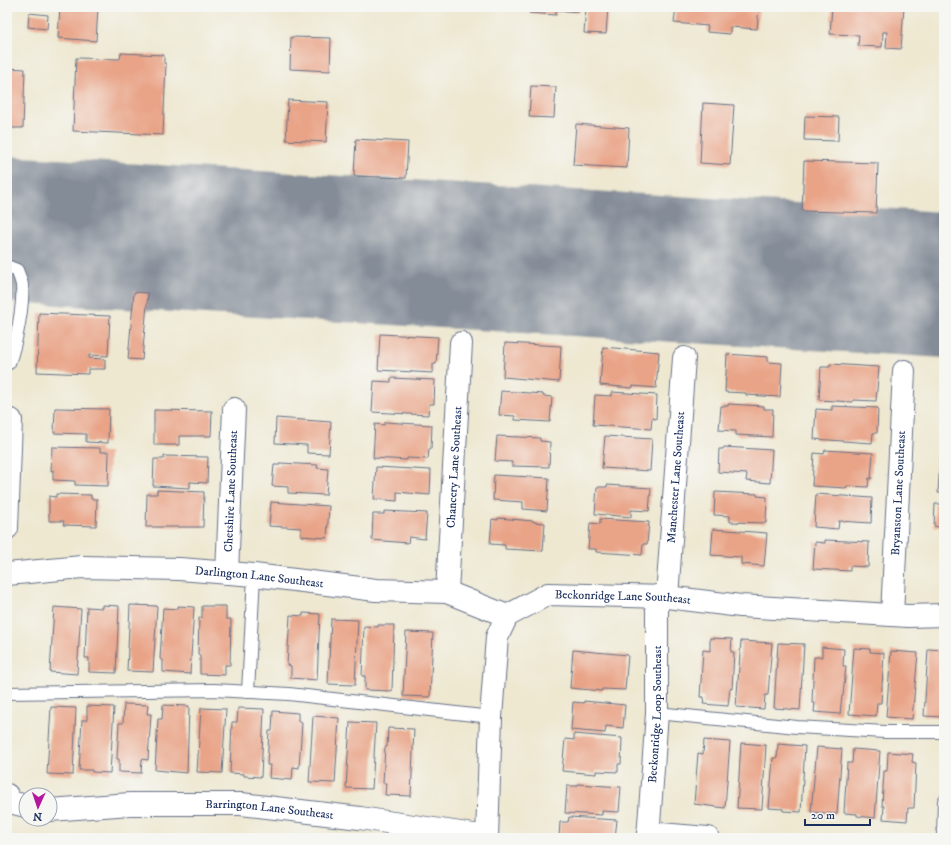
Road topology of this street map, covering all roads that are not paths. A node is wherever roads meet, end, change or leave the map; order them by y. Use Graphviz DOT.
graph roads {
  1 [pos="7,266"];
  2 [pos="461,343"];
  3 [pos="684,358"];
  4 [pos="7,364"];
  5 [pos="904,371"];
  6 [pos="234,409"];
  7 [pos="11,420"];
  8 [pos="7,528"];
  9 [pos="227,573"];
  10 [pos="7,574"];
  11 [pos="254,576"];
  12 [pos="447,592"];
  13 [pos="662,596"];
  14 [pos="892,615"];
  15 [pos="944,615"];
  16 [pos="507,616"];
  17 [pos="248,692"];
  18 [pos="7,693"];
  19 [pos="657,713"];
  20 [pos="491,718"];
  21 [pos="944,732"];
  22 [pos="7,795"];
  23 [pos="944,801"];
  24 [pos="18,804"];
  25 [pos="58,809"];
  26 [pos="648,835"];
  27 [pos="487,838"];
  28 [pos="708,838"];
  29 [pos="943,838"];
  1 -- 4 [label="lane"];
  2 -- 12 [label="street, Chancery Lane Southeast"];
  3 -- 13 [label="street, Manchester Lane Southeast"];
  5 -- 14 [label="street, Bryanston Lane Southeast"];
  6 -- 9 [label="street, Chetshire Lane Southeast"];
  7 -- 8 [label="street"];
  9 -- 10 [label="street, Darlington Lane Southeast"];
  9 -- 11 [label="street, Darlington Lane Southeast"];
  11 -- 12 [label="street, Darlington Lane Southeast"];
  11 -- 17 [label="lane"];
  12 -- 16 [label="street, Darlington Lane Southeast"];
  13 -- 14 [label="street, Beckonridge Lane Southeast"];
  13 -- 16 [label="street, Beckonridge Lane Southeast"];
  13 -- 19 [label="street, Beckonridge Loop Southeast"];
  14 -- 15 [label="street, Beckonridge Lane Southeast"];
  16 -- 20 [label="street"];
  17 -- 18 [label="lane"];
  17 -- 20 [label="lane"];
  19 -- 21 [label="lane"];
  19 -- 26 [label="street, Beckonridge Loop Southeast"];
  20 -- 27 [label="street"];
  22 -- 24 [label="street"];
  23 -- 29 [label="lane"];
  25 -- 27 [label="street, Barrington Lane Southeast"];
  26 -- 28 [label="street, Beckonridge Loop Southeast"];
}
